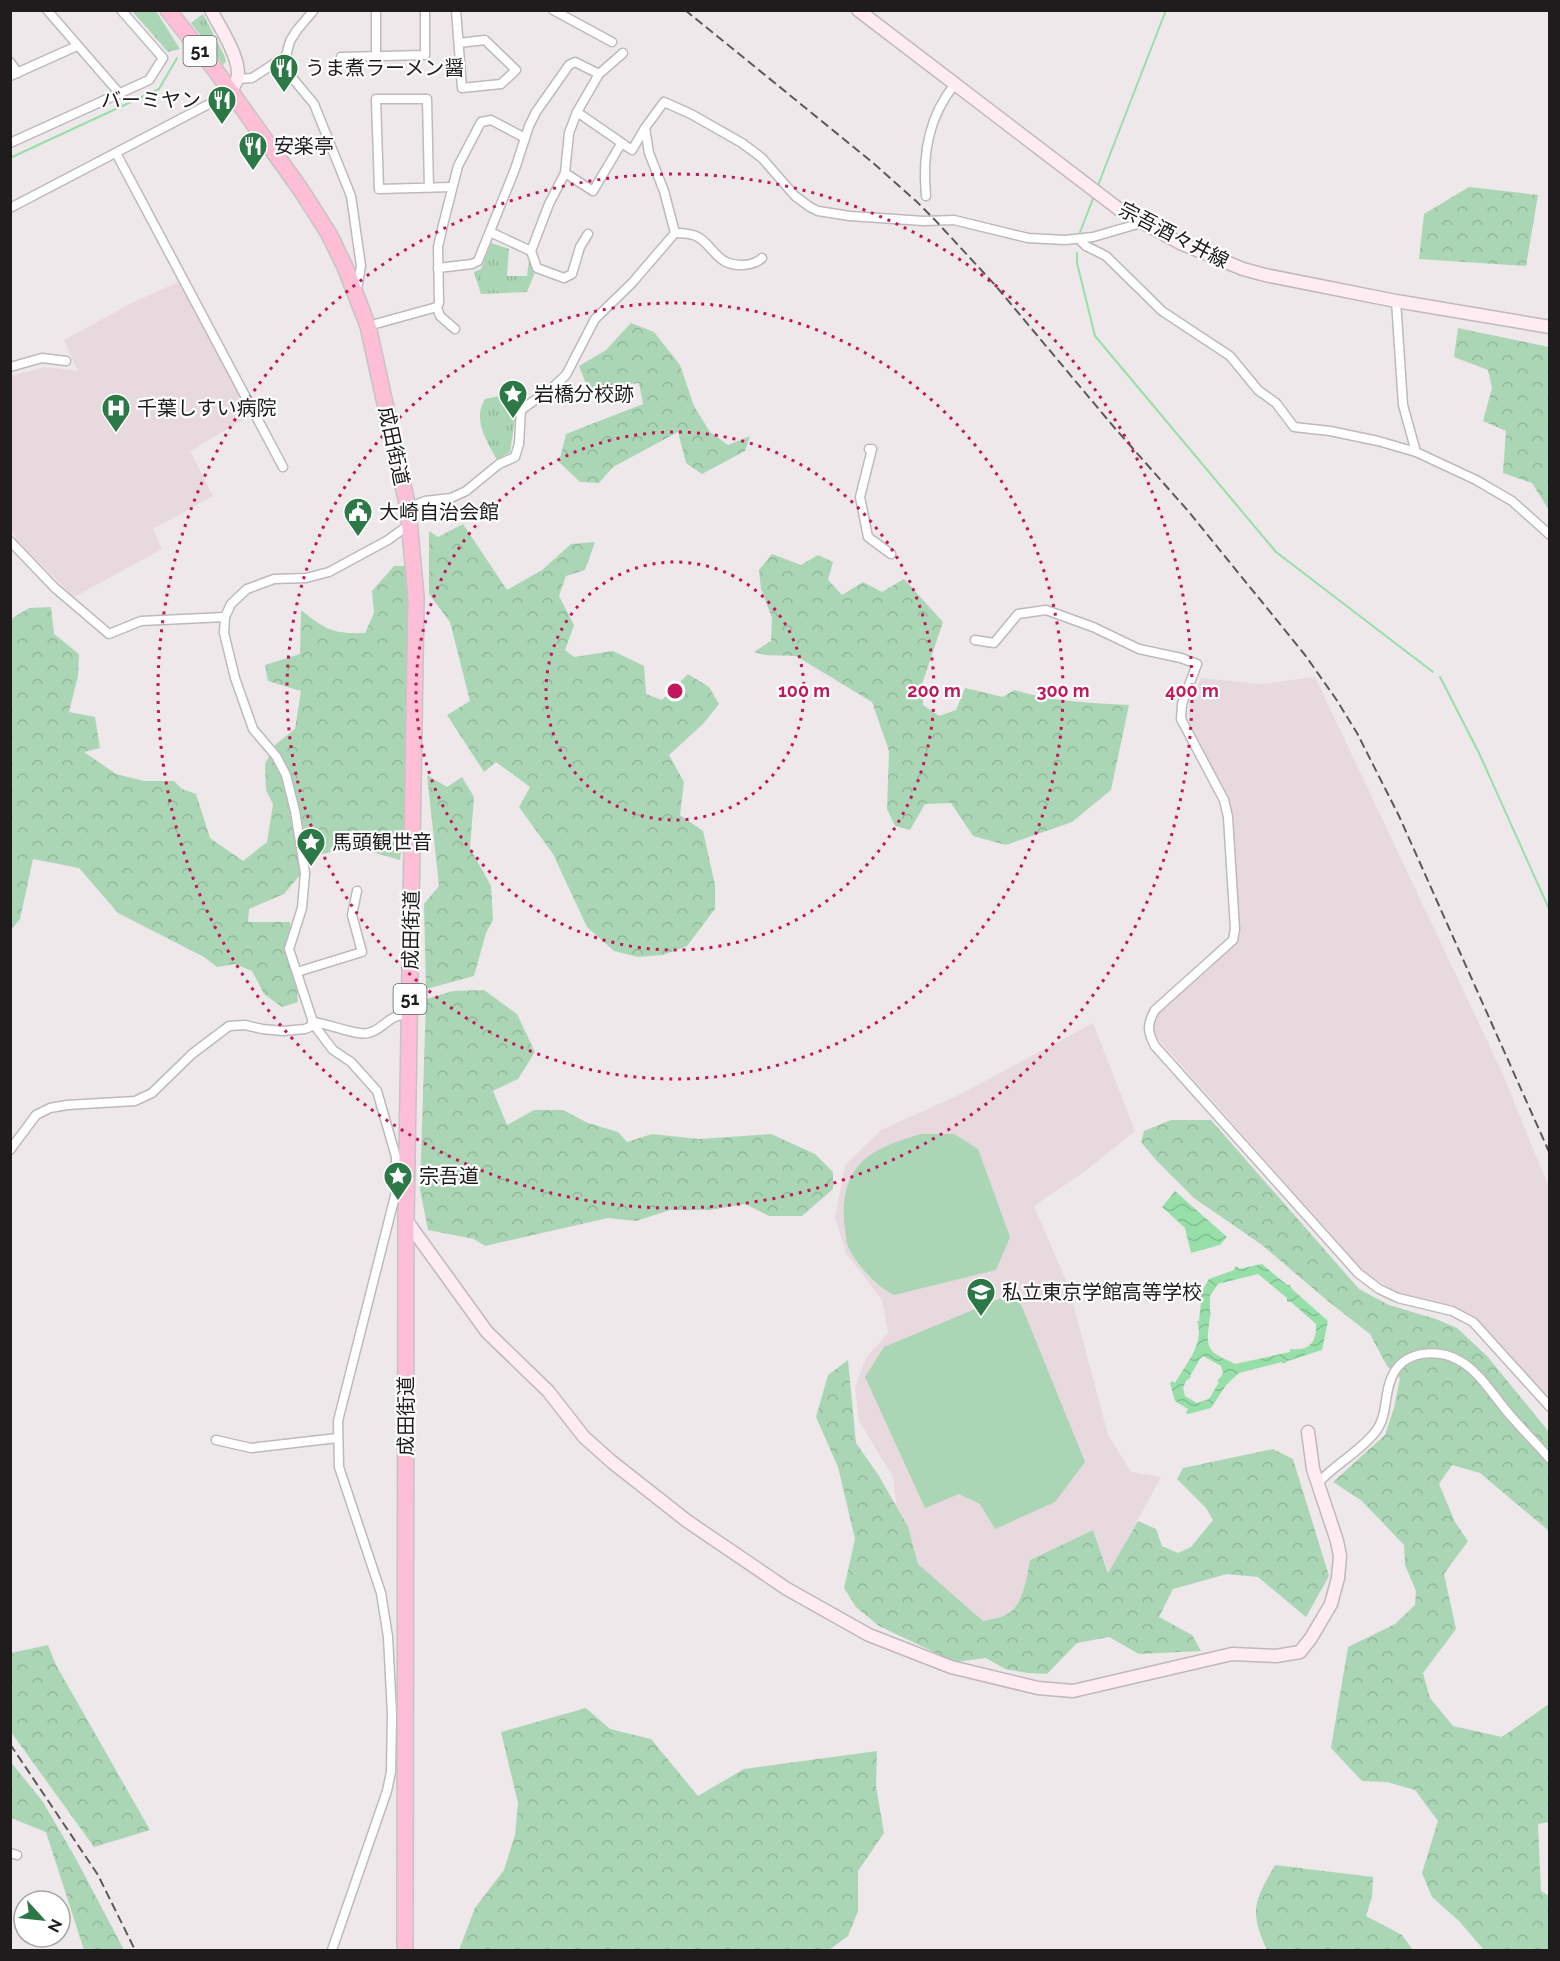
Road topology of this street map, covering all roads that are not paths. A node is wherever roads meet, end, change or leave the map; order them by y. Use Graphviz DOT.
graph roads {
  1 [pos="47,10"];
  2 [pos="121,10"];
  3 [pos="168,10"];
  4 [pos="211,10"];
  5 [pos="314,10"];
  6 [pos="376,10"];
  7 [pos="424,10"];
  8 [pos="456,10"];
  9 [pos="553,10"];
  10 [pos="858,10"];
  11 [pos="612,42"];
  12 [pos="459,43"];
  13 [pos="77,46"];
  14 [pos="623,52"];
  15 [pos="286,56"];
  16 [pos="376,56"];
  17 [pos="341,57"];
  18 [pos="10,62"];
  19 [pos="14,74"];
  20 [pos="599,74"];
  21 [pos="237,79"];
  22 [pos="955,84"];
  23 [pos="230,93"];
  24 [pos="120,94"];
  25 [pos="577,112"];
  26 [pos="645,128"];
  27 [pos="525,138"];
  28 [pos="10,143"];
  29 [pos="621,144"];
  30 [pos="116,153"];
  31 [pos="565,173"];
  32 [pos="452,187"];
  33 [pos="429,188"];
  34 [pos="926,196"];
  35 [pos="10,208"];
  36 [pos="1141,223"];
  37 [pos="490,232"];
  38 [pos="675,233"];
  39 [pos="588,234"];
  40 [pos="1079,239"];
  41 [pos="531,251"];
  42 [pos="762,258"];
  43 [pos="438,268"];
  44 [pos="356,292"];
  45 [pos="1396,301"];
  46 [pos="437,307"];
  47 [pos="368,326"];
  48 [pos="1550,327"];
  49 [pos="454,329"];
  50 [pos="66,361"];
  51 [pos="10,367"];
  52 [pos="869,449"];
  53 [pos="1416,452"];
  54 [pos="283,467"];
  55 [pos="409,516"];
  56 [pos="1550,535"];
  57 [pos="11,544"];
  58 [pos="891,554"];
  59 [pos="225,617"];
  60 [pos="975,640"];
  61 [pos="357,891"];
  62 [pos="297,972"];
  63 [pos="410,1014"];
  64 [pos="313,1023"];
  65 [pos="10,1150"];
  66 [pos="401,1196"];
  67 [pos="406,1220"];
  68 [pos="1550,1407"];
  69 [pos="1308,1432"];
  70 [pos="338,1438"];
  71 [pos="216,1440"];
  72 [pos="1550,1459"];
  73 [pos="1318,1483"];
  74 [pos="332,1950"];
  75 [pos="405,1950"];
  1 -- 13 [label="street"];
  2 -- 24 [label="street"];
  3 -- 23 [label="highway, 成田街道 / 51"];
  4 -- 21 [label="street"];
  5 -- 15 [label="street"];
  6 -- 16 [label="street"];
  7 -- 16 [label="street"];
  8 -- 12 [label="street"];
  9 -- 11 [label="street"];
  10 -- 22 [label="street, 宗吾酒々井線"];
  12 -- 12 [label="street"];
  13 -- 19 [label="street"];
  13 -- 24 [label="street"];
  14 -- 20 [label="street"];
  15 -- 21 [label="street"];
  15 -- 44 [label="street"];
  16 -- 17 [label="street"];
  18 -- 19 [label="street"];
  20 -- 25 [label="street"];
  20 -- 27 [label="street"];
  21 -- 23 [label="street"];
  22 -- 34 [label="street"];
  22 -- 36 [label="street, 宗吾酒々井線"];
  23 -- 30 [label="street"];
  23 -- 44 [label="highway, 成田街道 / 51"];
  24 -- 28 [label="street"];
  25 -- 29 [label="street"];
  25 -- 31 [label="street"];
  26 -- 29 [label="street"];
  26 -- 38 [label="street"];
  26 -- 40 [label="street"];
  27 -- 32 [label="street"];
  27 -- 37 [label="street"];
  29 -- 31 [label="street"];
  30 -- 35 [label="street"];
  30 -- 54 [label="street"];
  31 -- 41 [label="street"];
  32 -- 33 [label="street"];
  32 -- 43 [label="street"];
  33 -- 33 [label="street"];
  36 -- 40 [label="street"];
  36 -- 45 [label="street, 宗吾酒々井線"];
  37 -- 41 [label="street"];
  37 -- 43 [label="street"];
  38 -- 42 [label="street"];
  38 -- 55 [label="street"];
  39 -- 41 [label="street"];
  40 -- 53 [label="street"];
  43 -- 46 [label="street"];
  44 -- 47 [label="highway, 成田街道 / 51"];
  45 -- 48 [label="street, 宗吾酒々井線"];
  45 -- 53 [label="street"];
  46 -- 47 [label="street"];
  46 -- 49 [label="street"];
  47 -- 55 [label="highway, 成田街道 / 51"];
  50 -- 51 [label="street"];
  52 -- 58 [label="street"];
  53 -- 56 [label="street"];
  55 -- 59 [label="street"];
  55 -- 63 [label="highway, 成田街道 / 51"];
  57 -- 59 [label="street"];
  59 -- 62 [label="street"];
  60 -- 68 [label="street"];
  61 -- 62 [label="street"];
  62 -- 64 [label="street"];
  63 -- 64 [label="street"];
  63 -- 66 [label="highway, 成田街道 / 51"];
  64 -- 65 [label="street"];
  64 -- 66 [label="street"];
  66 -- 67 [label="highway, 成田街道 / 51"];
  66 -- 70 [label="street"];
  67 -- 73 [label="street"];
  67 -- 75 [label="highway, 成田街道 / 51"];
  69 -- 73 [label="street"];
  70 -- 71 [label="street"];
  70 -- 74 [label="street"];
  72 -- 73 [label="street"];
}
